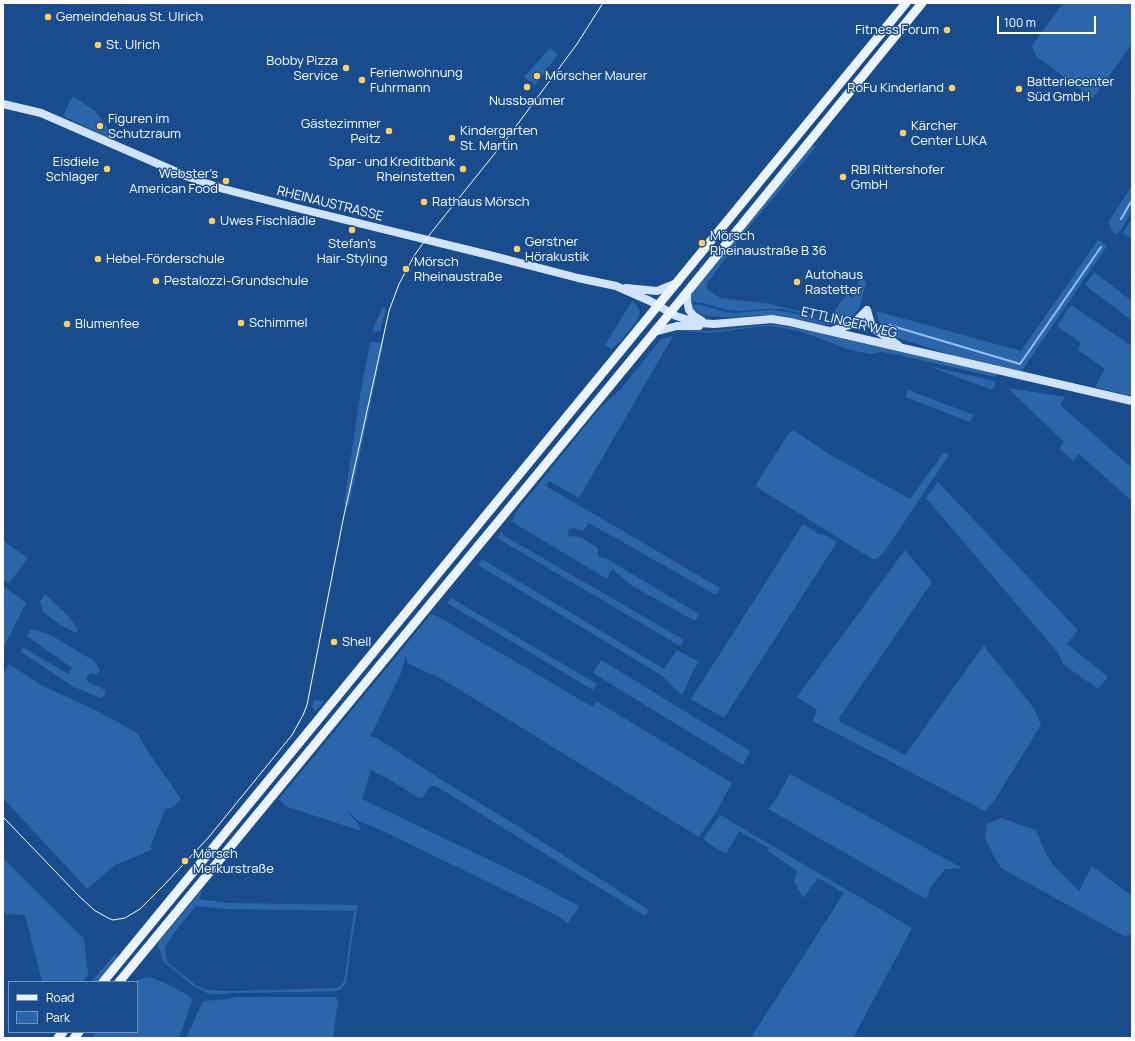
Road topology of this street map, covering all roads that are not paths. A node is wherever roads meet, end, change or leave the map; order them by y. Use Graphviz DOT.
graph roads {
  1 [pos="906,3"];
  2 [pos="922,3"];
  3 [pos="3,104"];
  4 [pos="678,282"];
  5 [pos="616,286"];
  6 [pos="687,292"];
  7 [pos="658,306"];
  8 [pos="670,313"];
  9 [pos="714,324"];
  10 [pos="831,331"];
  11 [pos="654,332"];
  12 [pos="903,348"];
  13 [pos="1132,401"];
  14 [pos="104,981"];
  15 [pos="121,981"];
  1 -- 4 [label="main road"];
  2 -- 6 [label="main road"];
  3 -- 5 [label="street, RHEINAUSTRASSE"];
  4 -- 5 [label="street"];
  4 -- 7 [label="main road"];
  5 -- 7 [label="street, RHEINAUSTRASSE"];
  6 -- 8 [label="main road"];
  6 -- 9 [label="street"];
  7 -- 8 [label="street, RHEINAUSTRASSE"];
  7 -- 14 [label="main road"];
  8 -- 9 [label="street, ETTLINGER WEG"];
  8 -- 11 [label="main road"];
  9 -- 10 [label="street, ETTLINGER WEG"];
  9 -- 11 [label="street"];
  10 -- 12 [label="street, ETTLINGER WEG"];
  10 -- 12 [label="street"];
  11 -- 15 [label="main road"];
  12 -- 13 [label="street, ETTLINGER WEG"];
}
